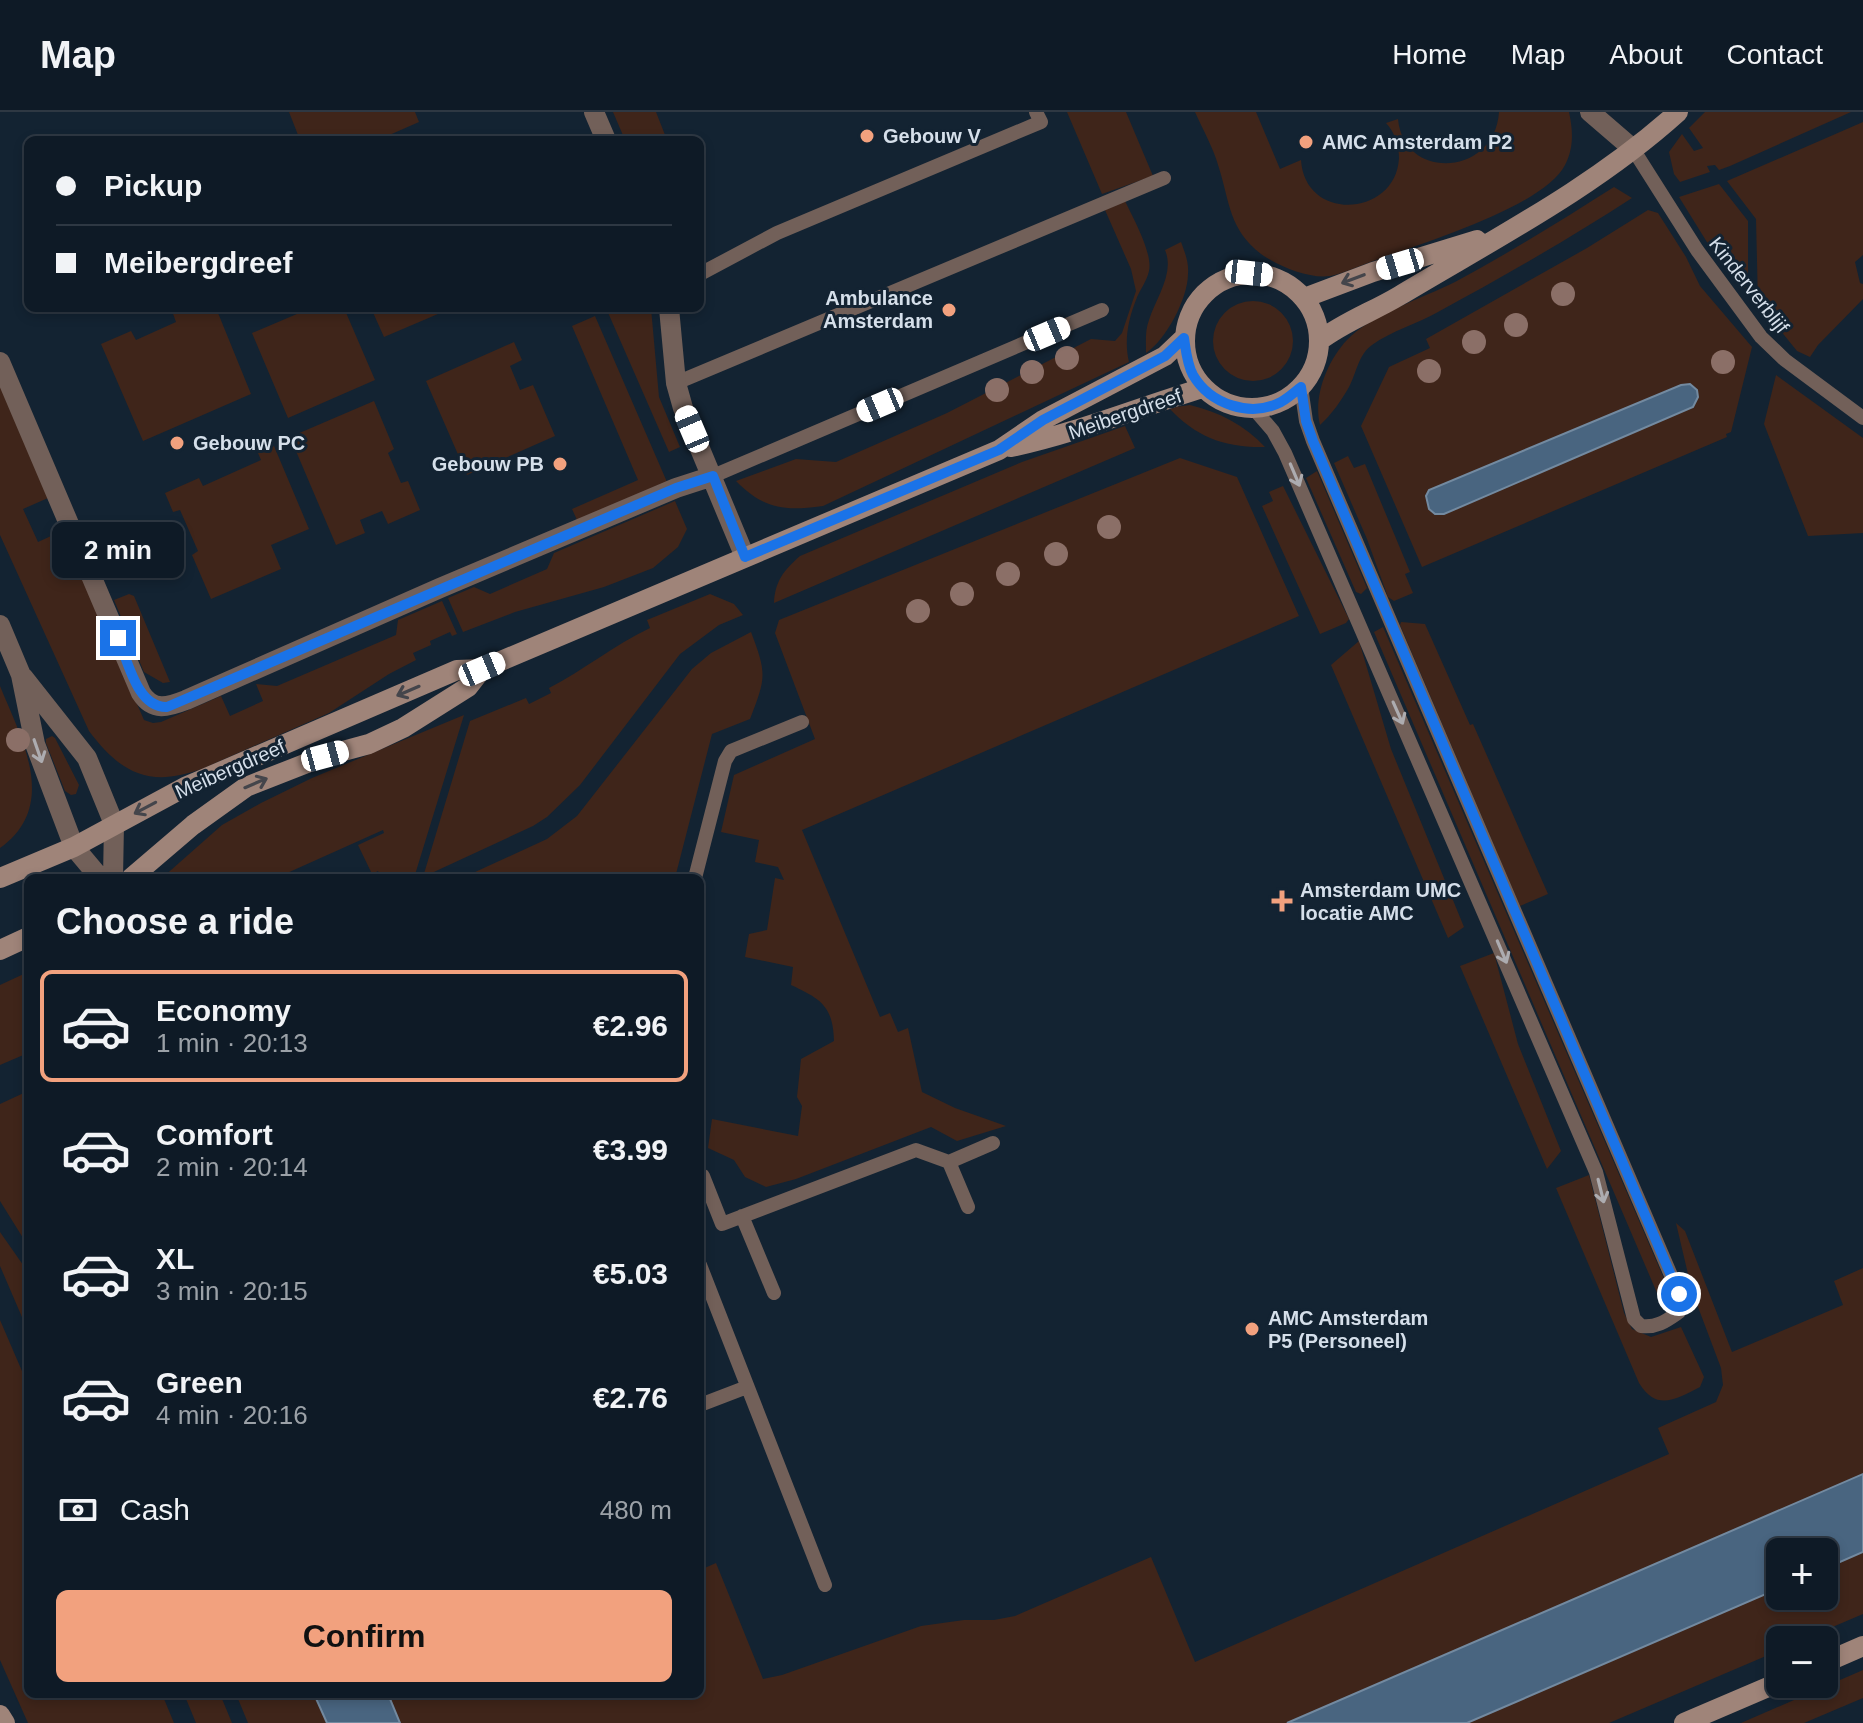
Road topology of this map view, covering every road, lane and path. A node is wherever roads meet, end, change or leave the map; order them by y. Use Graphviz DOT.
graph roads {
  1 [pos="594,112"];
  2 [pos="1036,112"];
  3 [pos="1590,112"];
  4 [pos="1678,112"];
  5 [pos="604,136"];
  6 [pos="1633,149"];
  7 [pos="1164,178"];
  8 [pos="1507,230"];
  9 [pos="704,272"];
  10 [pos="1304,298"];
  11 [pos="1102,310"];
  12 [pos="669,312"];
  13 [pos="1184,338"];
  14 [pos="1319,341"];
  15 [pos="0,362"];
  16 [pos="676,383"];
  17 [pos="1301,387"];
  18 [pos="1203,388"];
  19 [pos="1254,409"];
  20 [pos="1863,418"];
  21 [pos="999,450"];
  22 [pos="713,476"];
  23 [pos="745,557"];
  24 [pos="1384,608"];
  25 [pos="1357,618"];
  26 [pos="0,625"];
  27 [pos="482,669"];
  28 [pos="21,675"];
  29 [pos="802,722"];
  30 [pos="114,824"];
  31 [pos="74,847"];
  32 [pos="97,874"];
  33 [pos="113,874"];
  34 [pos="136,874"];
  35 [pos="696,874"];
  36 [pos="0,878"];
  37 [pos="24,939"];
  38 [pos="0,950"];
  39 [pos="993,1143"];
  40 [pos="949,1162"];
  41 [pos="704,1179"];
  42 [pos="968,1207"];
  43 [pos="742,1216"];
  44 [pos="704,1275"];
  45 [pos="774,1293"];
  46 [pos="747,1387"];
  47 [pos="704,1403"];
  48 [pos="825,1585"];
  49 [pos="1863,1646"];
  50 [pos="1838,1657"];
  51 [pos="1766,1688"];
  52 [pos="0,1715"];
  53 [pos="5,1723"];
  54 [pos="1684,1723"];
  1 -- 5 [label="street"];
  2 -- 9 [label="lane"];
  3 -- 6 [label="street"];
  4 -- 6 [label="street"];
  6 -- 8 [label="street"];
  6 -- 20 [label="lane, Kinderverblijf"];
  7 -- 16 [label="lane"];
  8 -- 10 [label="street, one-way"];
  8 -- 14 [label="street"];
  10 -- 13 [label="street"];
  10 -- 14 [label="street"];
  11 -- 22 [label="lane"];
  12 -- 16 [label="street"];
  13 -- 18 [label="street"];
  13 -- 21 [label="street, Meibergdreef"];
  14 -- 17 [label="street"];
  15 -- 22 [label="street"];
  16 -- 22 [label="street"];
  17 -- 19 [label="street"];
  17 -- 24 [label="lane"];
  18 -- 19 [label="street"];
  18 -- 21 [label="street, Meibergdreef"];
  19 -- 25 [label="lane, one-way"];
  21 -- 23 [label="street, Meibergdreef"];
  22 -- 23 [label="street"];
  23 -- 27 [label="street, Meibergdreef"];
  24 -- 25 [label="lane"];
  25 -- 24 [label="lane, one-way"];
  26 -- 28 [label="street"];
  27 -- 30 [label="street, Meibergdreef, one-way"];
  34 -- 27 [label="street, Meibergdreef, one-way"];
  28 -- 30 [label="street"];
  28 -- 31 [label="street, one-way"];
  29 -- 35 [label="lane"];
  30 -- 31 [label="street, Meibergdreef"];
  30 -- 33 [label="street"];
  31 -- 32 [label="street"];
  31 -- 36 [label="street, Meibergdreef"];
  37 -- 38 [label="street"];
  39 -- 40 [label="lane"];
  40 -- 42 [label="lane"];
  40 -- 43 [label="lane"];
  41 -- 43 [label="lane"];
  43 -- 45 [label="lane"];
  44 -- 46 [label="lane"];
  46 -- 47 [label="lane"];
  46 -- 48 [label="lane"];
  49 -- 50 [label="street"];
  51 -- 54 [label="street"];
  52 -- 53 [label="street"];
}
